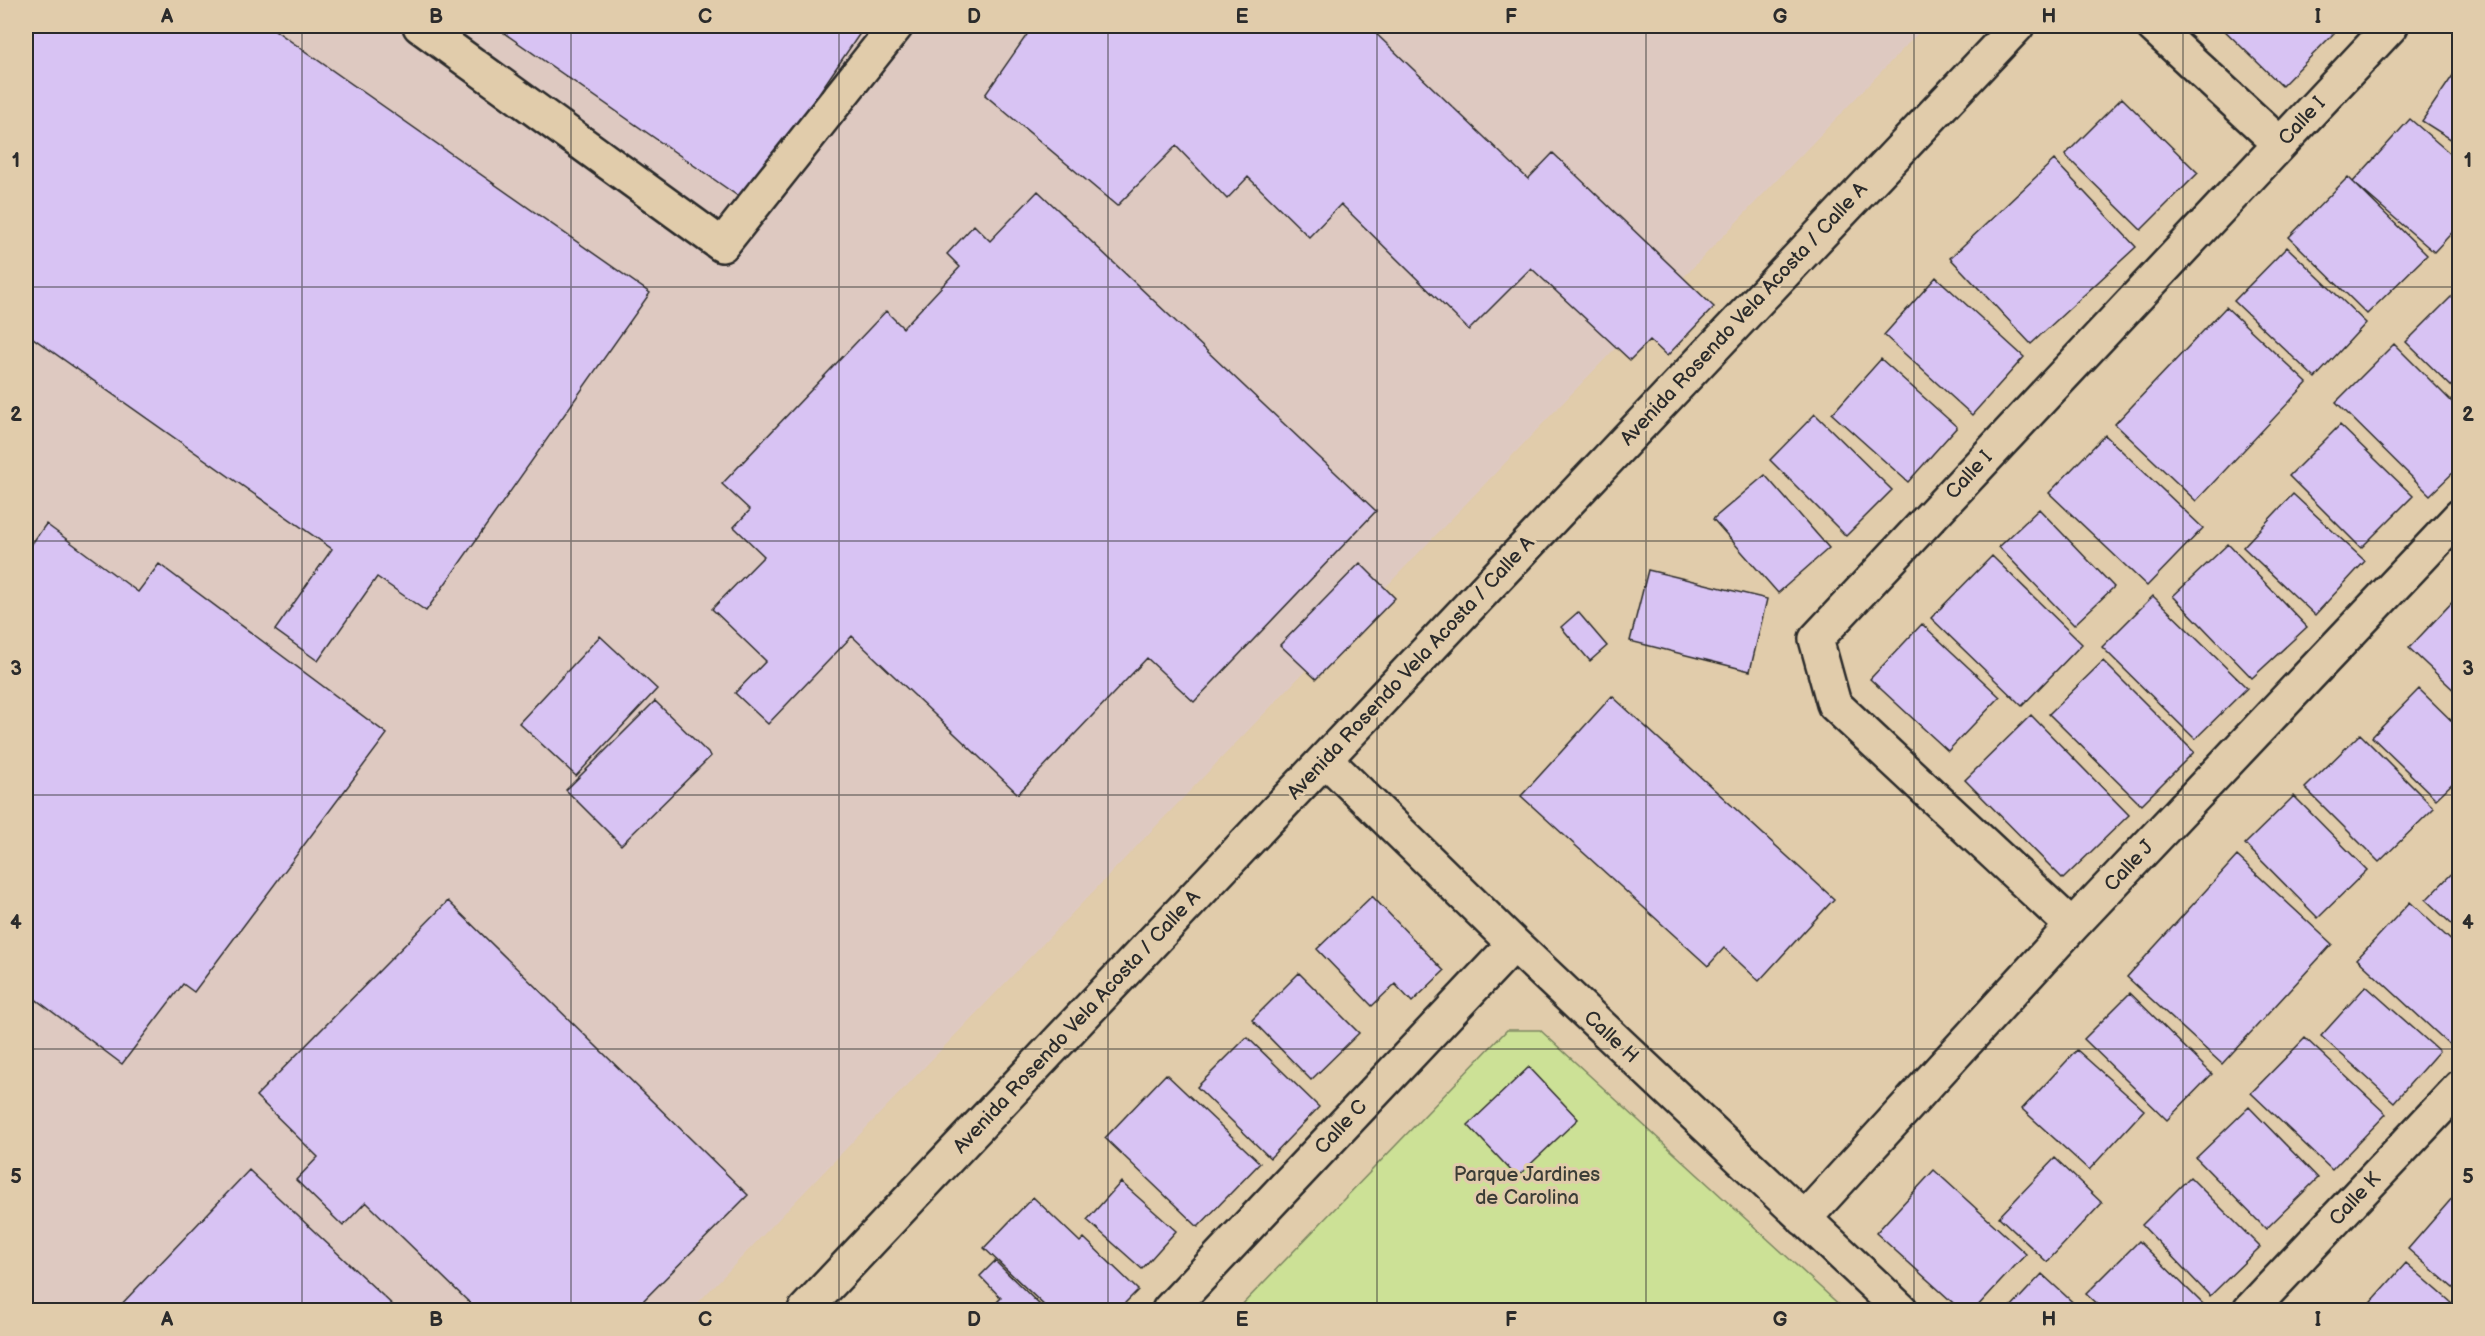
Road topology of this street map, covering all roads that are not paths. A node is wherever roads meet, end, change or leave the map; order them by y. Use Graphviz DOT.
graph roads {
  1 [pos="420,26"];
  2 [pos="896,26"];
  3 [pos="2017,26"];
  4 [pos="2153,26"];
  5 [pos="2391,26"];
  6 [pos="2280,144"];
  7 [pos="2460,516"];
  8 [pos="1325,759"];
  9 [pos="2072,926"];
  10 [pos="1514,944"];
  11 [pos="2460,1087"];
  12 [pos="1804,1219"];
  13 [pos="805,1311"];
  14 [pos="1168,1311"];
  15 [pos="1901,1311"];
  16 [pos="2250,1311"];
  1 -- 2 [label="street"];
  3 -- 8 [label="street, Avenida Rosendo Vela Acosta / Calle A"];
  4 -- 6 [label="street"];
  5 -- 6 [label="street, Calle I"];
  6 -- 9 [label="street, Calle I"];
  7 -- 9 [label="street, Calle J"];
  8 -- 10 [label="street, Calle H"];
  8 -- 13 [label="street, Avenida Rosendo Vela Acosta / Calle A"];
  9 -- 12 [label="street, Calle J"];
  10 -- 12 [label="street, Calle H"];
  10 -- 14 [label="street, Calle C"];
  11 -- 16 [label="street, Calle K"];
  12 -- 15 [label="street, Calle H"];
}
